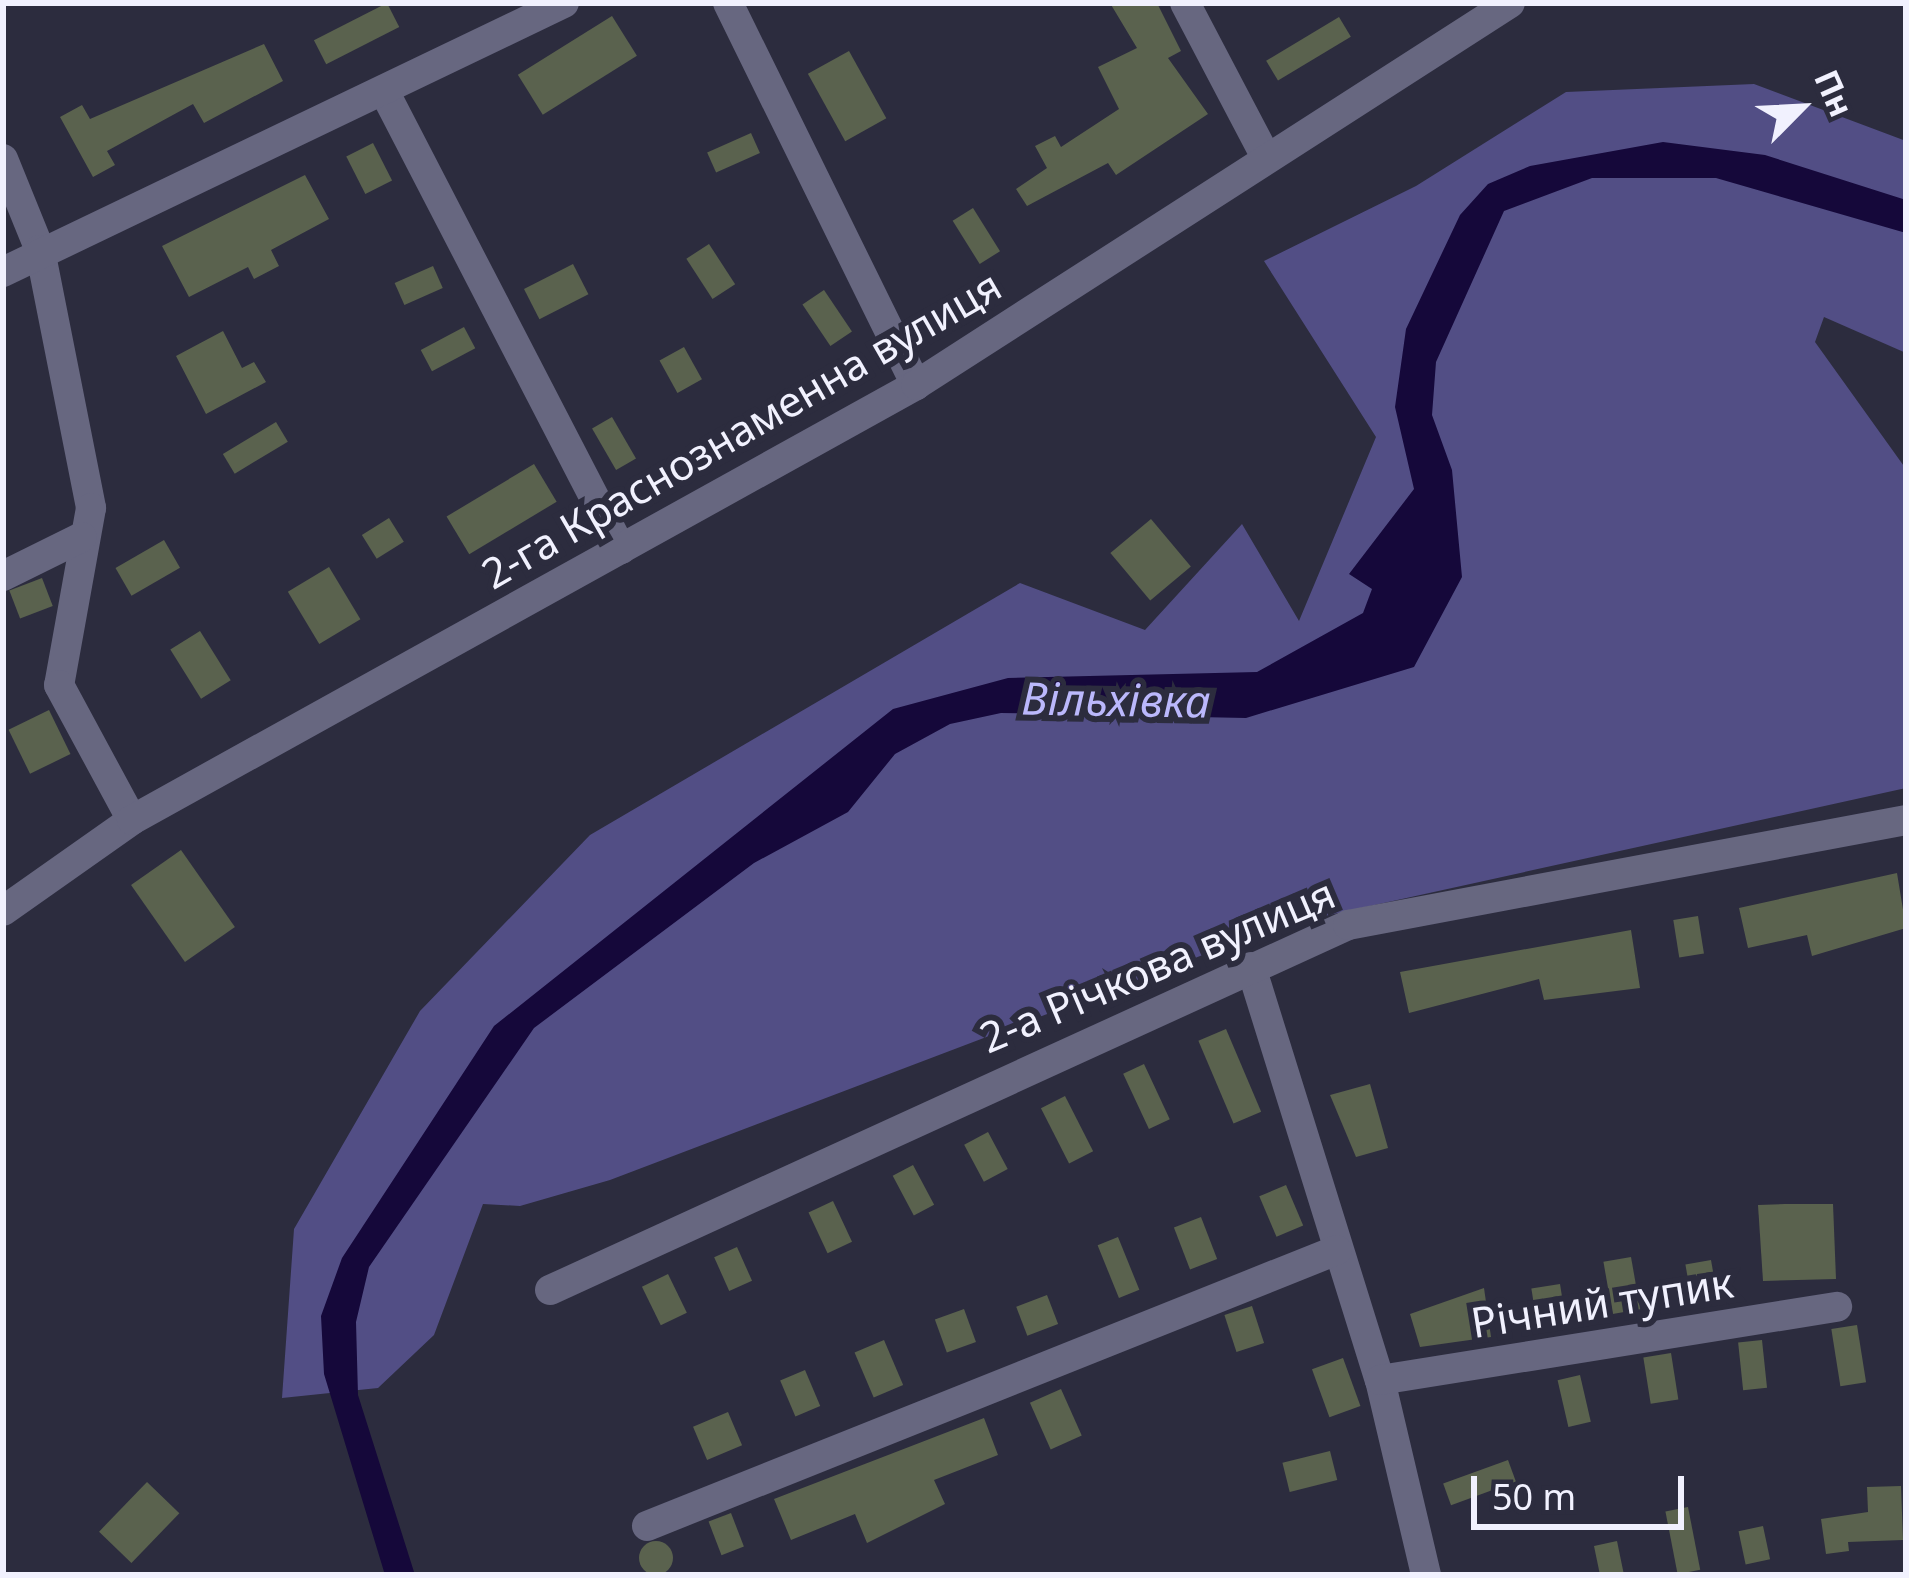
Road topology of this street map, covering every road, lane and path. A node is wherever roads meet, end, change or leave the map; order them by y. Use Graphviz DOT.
graph roads {
  1 [pos="564,3"];
  2 [pos="728,3"];
  3 [pos="1185,3"];
  4 [pos="1510,3"];
  5 [pos="384,92"];
  6 [pos="3,159"];
  7 [pos="1267,159"];
  8 [pos="40,250"];
  9 [pos="3,272"];
  10 [pos="916,385"];
  11 [pos="82,537"];
  12 [pos="621,550"];
  13 [pos="3,576"];
  14 [pos="132,820"];
  15 [pos="1906,820"];
  16 [pos="3,911"];
  17 [pos="1251,967"];
  18 [pos="1337,1250"];
  19 [pos="550,1289"];
  20 [pos="1837,1306"];
  21 [pos="1380,1380"];
  22 [pos="647,1526"];
  23 [pos="1426,1575"];
  1 -- 5 [label="street"];
  2 -- 10 [label="street"];
  3 -- 7 [label="street"];
  4 -- 7 [label="street, 2-га Краснознаменна вулиця"];
  5 -- 8 [label="street"];
  5 -- 12 [label="street"];
  6 -- 8 [label="street"];
  7 -- 10 [label="street, 2-га Краснознаменна вулиця"];
  8 -- 9 [label="street"];
  8 -- 11 [label="street"];
  10 -- 12 [label="street, 2-га Краснознаменна вулиця"];
  11 -- 13 [label="street"];
  11 -- 14 [label="street"];
  12 -- 14 [label="street, 2-га Краснознаменна вулиця"];
  14 -- 16 [label="street, 2-га Краснознаменна вулиця"];
  15 -- 17 [label="street, 2-а Річкова вулиця"];
  17 -- 18 [label="street"];
  17 -- 19 [label="street, 2-а Річкова вулиця"];
  18 -- 21 [label="street"];
  18 -- 22 [label="street"];
  20 -- 21 [label="street, Річний тупик"];
  21 -- 23 [label="street"];
}
